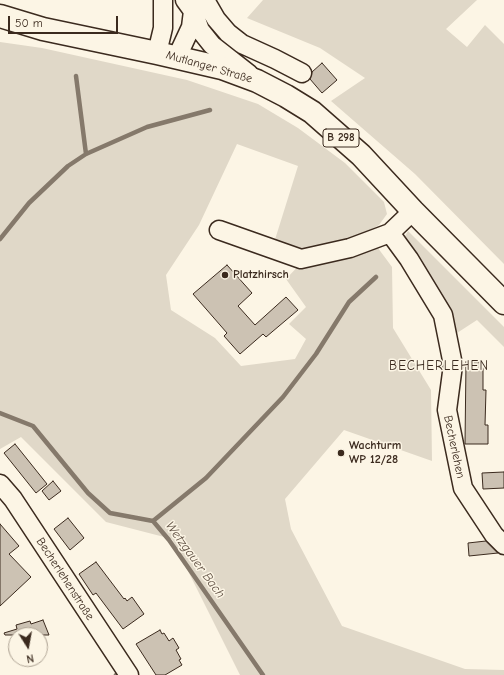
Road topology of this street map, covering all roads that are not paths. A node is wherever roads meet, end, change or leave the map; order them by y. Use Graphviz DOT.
graph roads {
  1 [pos="163,0"];
  2 [pos="194,4"];
  3 [pos="0,16"];
  4 [pos="167,55"];
  5 [pos="302,73"];
  6 [pos="257,81"];
  7 [pos="413,211"];
  8 [pos="219,230"];
  9 [pos="390,233"];
  10 [pos="504,303"];
  11 [pos="0,484"];
  12 [pos="504,545"];
  13 [pos="129,675"];
  1 -- 4 [label="street"];
  2 -- 4 [label="street"];
  2 -- 5 [label="street"];
  2 -- 6 [label="street"];
  3 -- 4 [label="main road, Mutlanger Straße / B 298"];
  4 -- 6 [label="main road, Mutlanger Straße / B 298"];
  6 -- 7 [label="main road, Mutlanger Straße / B 298"];
  7 -- 9 [label="street"];
  7 -- 10 [label="main road, Mutlanger Straße / B 298"];
  8 -- 9 [label="street"];
  9 -- 12 [label="street, Becherlehen"];
  11 -- 13 [label="street, Becherlehenstraße"];
}
